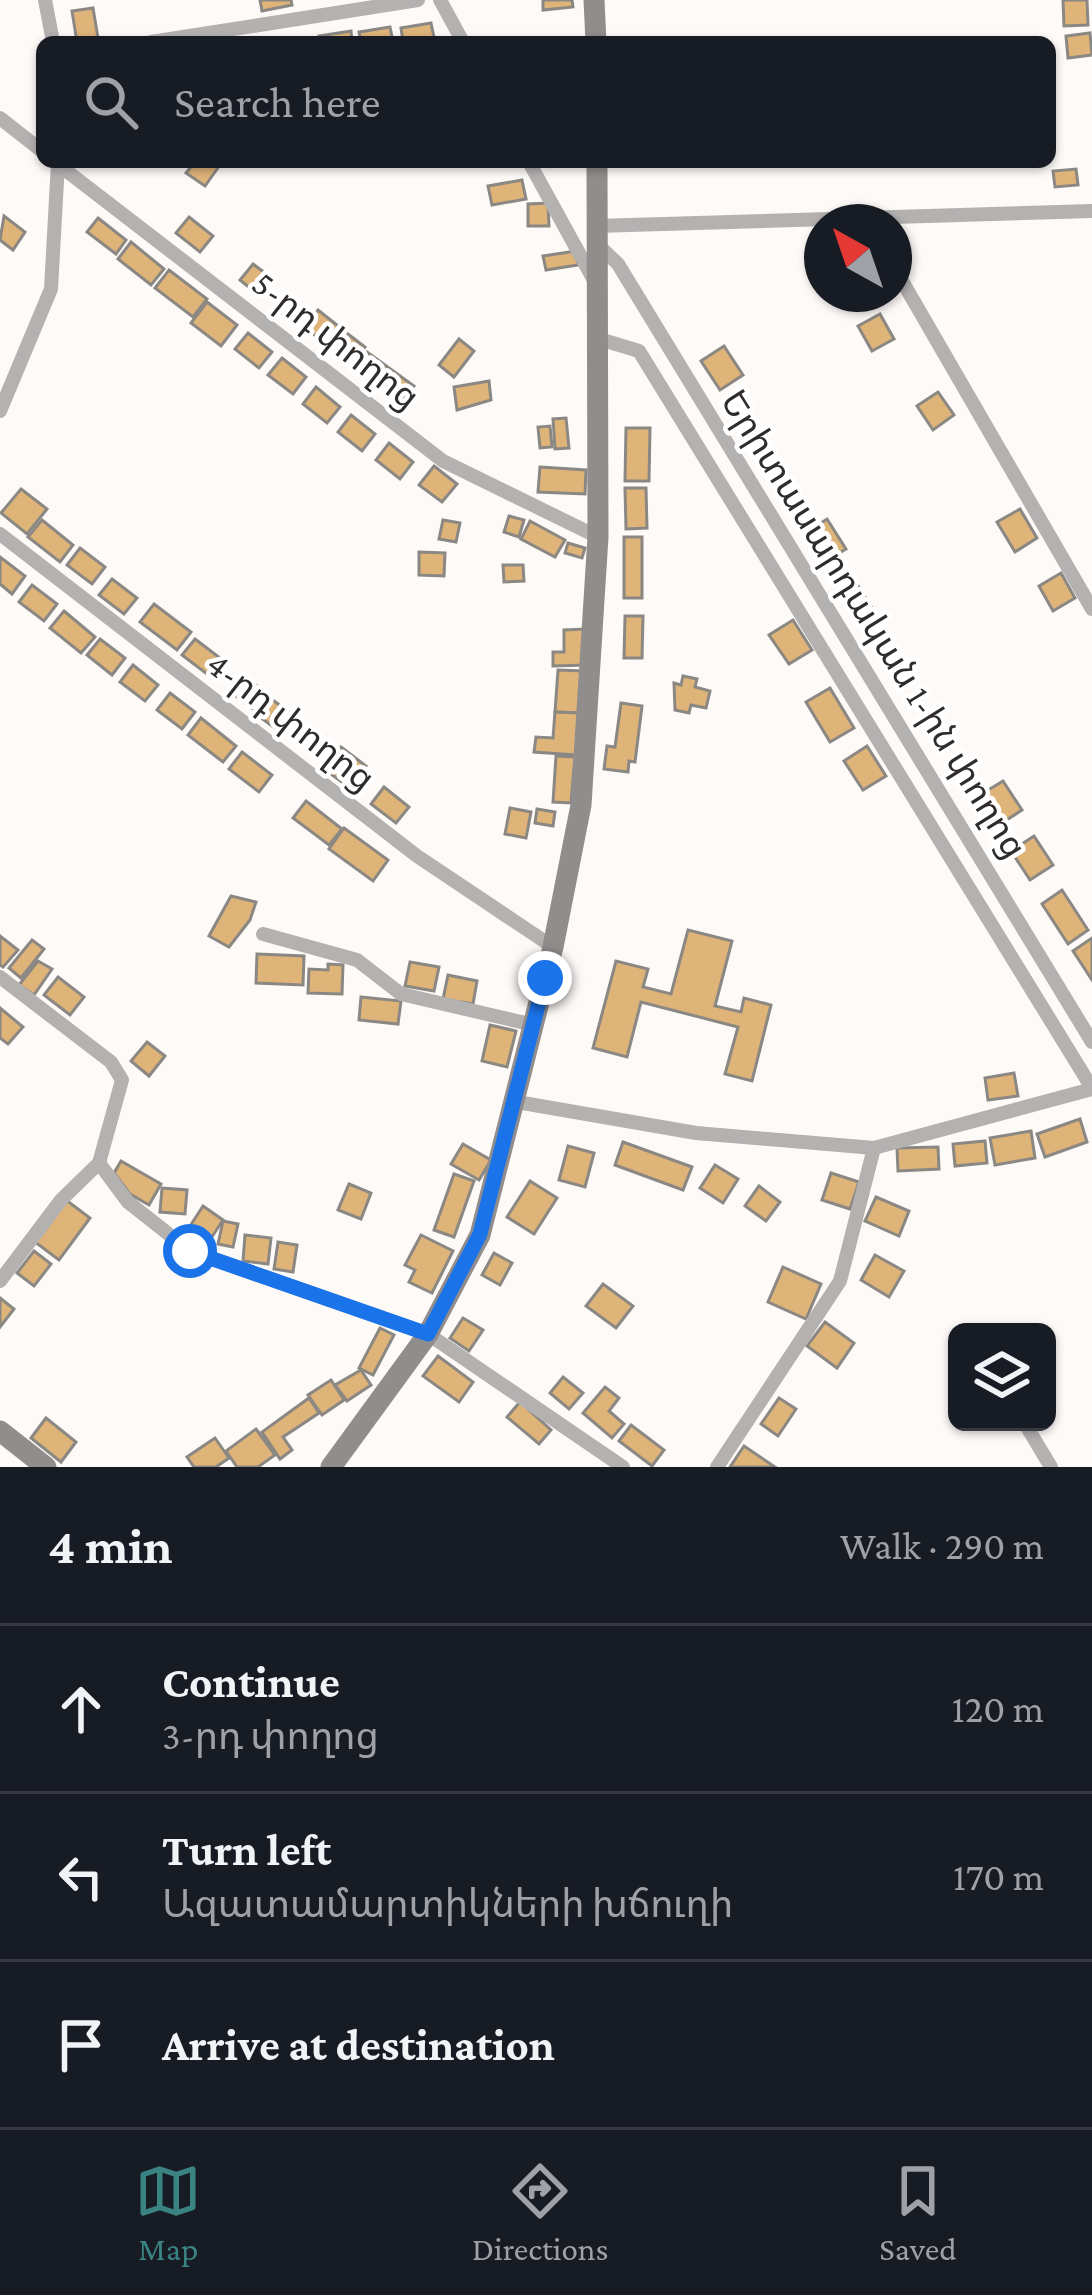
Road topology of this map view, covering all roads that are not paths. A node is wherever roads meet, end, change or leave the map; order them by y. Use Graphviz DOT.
graph roads {
  1 [pos="45,0"];
  2 [pos="418,0"];
  3 [pos="440,0"];
  4 [pos="594,0"];
  5 [pos="52,36"];
  6 [pos="189,36"];
  7 [pos="460,36"];
  8 [pos="596,36"];
  9 [pos="0,118"];
  10 [pos="36,147"];
  11 [pos="58,168"];
  12 [pos="64,168"];
  13 [pos="532,168"];
  14 [pos="597,168"];
  15 [pos="1092,211"];
  16 [pos="912,217"];
  17 [pos="804,222"];
  18 [pos="596,234"];
  19 [pos="597,286"];
  20 [pos="912,298"];
  21 [pos="596,338"];
  22 [pos="0,411"];
  23 [pos="0,534"];
  24 [pos="598,537"];
  25 [pos="1092,609"];
  26 [pos="262,934"];
  27 [pos="553,947"];
  28 [pos="0,976"];
  29 [pos="534,1025"];
  30 [pos="1092,1042"];
  31 [pos="1092,1088"];
  32 [pos="517,1102"];
  33 [pos="874,1148"];
  34 [pos="99,1163"];
  35 [pos="0,1281"];
  36 [pos="428,1334"];
  37 [pos="0,1431"];
  38 [pos="1030,1431"];
  39 [pos="46,1467"];
  40 [pos="331,1467"];
  41 [pos="623,1467"];
  42 [pos="717,1467"];
  43 [pos="1052,1467"];
  1 -- 5 [label="street"];
  2 -- 6 [label="street"];
  3 -- 7 [label="street"];
  4 -- 8 [label="main road"];
  9 -- 10 [label="street"];
  11 -- 22 [label="street"];
  12 -- 24 [label="street, 5-րդ փողոց"];
  13 -- 19 [label="street"];
  14 -- 18 [label="main road"];
  15 -- 16 [label="street"];
  17 -- 18 [label="street"];
  18 -- 19 [label="main road"];
  18 -- 30 [label="street, Երիտասարդական 1-ին փողոց"];
  19 -- 21 [label="main road"];
  20 -- 25 [label="street"];
  21 -- 24 [label="main road"];
  21 -- 31 [label="street"];
  23 -- 27 [label="street, 4-րդ փողոց"];
  24 -- 27 [label="main road"];
  26 -- 29 [label="street"];
  27 -- 29 [label="main road"];
  28 -- 34 [label="street"];
  29 -- 32 [label="main road"];
  31 -- 33 [label="street"];
  32 -- 33 [label="street"];
  32 -- 36 [label="main road"];
  33 -- 42 [label="street"];
  34 -- 35 [label="street"];
  34 -- 36 [label="street"];
  36 -- 40 [label="main road"];
  36 -- 41 [label="street"];
  37 -- 39 [label="main road"];
  38 -- 43 [label="street"];
}
